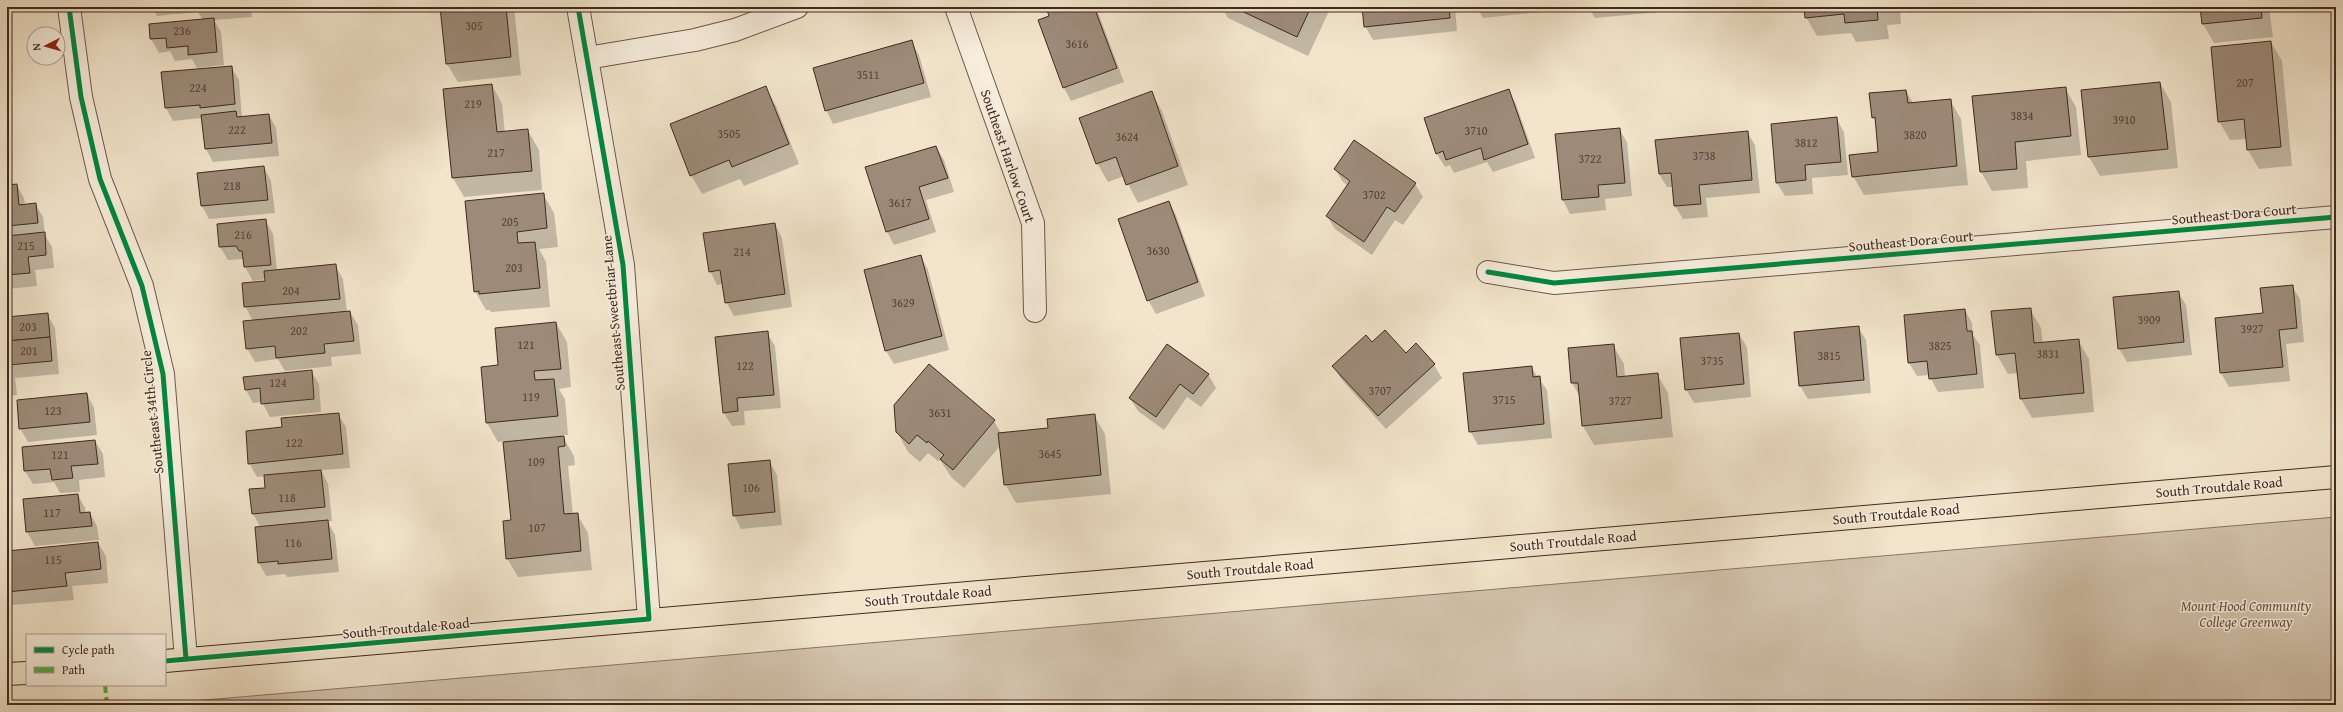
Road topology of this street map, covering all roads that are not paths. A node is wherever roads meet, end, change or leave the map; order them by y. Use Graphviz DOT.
graph roads {
  1 [pos="70,7"];
  2 [pos="578,7"];
  3 [pos="797,7"];
  4 [pos="956,7"];
  5 [pos="587,58"];
  6 [pos="2336,217"];
  7 [pos="1488,272"];
  8 [pos="1035,310"];
  9 [pos="2336,477"];
  10 [pos="650,619"];
  11 [pos="176,660"];
  12 [pos="26,673"];
  13 [pos="7,674"];
  1 -- 11 [label="street, Southeast 34th Circle"];
  2 -- 5 [label="street, Southeast Sweetbriar Lane"];
  3 -- 5 [label="street"];
  4 -- 8 [label="street, Southeast Harlow Court"];
  5 -- 10 [label="street, Southeast Sweetbriar Lane"];
  6 -- 7 [label="street, Southeast Dora Court"];
  9 -- 10 [label="main road, South Troutdale Road"];
  10 -- 11 [label="main road, South Troutdale Road"];
  12 -- 13 [label="main road"];
}
